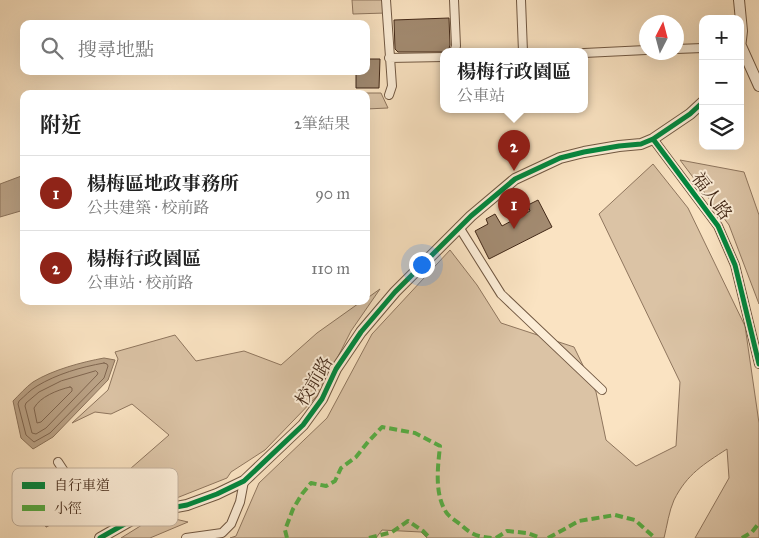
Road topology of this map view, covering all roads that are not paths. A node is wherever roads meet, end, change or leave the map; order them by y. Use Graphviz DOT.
graph roads {
  1 [pos="386,0"];
  2 [pos="454,0"];
  3 [pos="521,0"];
  4 [pos="739,0"];
  5 [pos="740,15"];
  6 [pos="455,48"];
  7 [pos="522,48"];
  8 [pos="699,48"];
  9 [pos="684,49"];
  10 [pos="639,50"];
  11 [pos="588,52"];
  12 [pos="744,55"];
  13 [pos="440,57"];
  14 [pos="390,58"];
  15 [pos="759,86"];
  16 [pos="389,95"];
  17 [pos="700,105"];
  18 [pos="652,139"];
  19 [pos="459,227"];
  20 [pos="759,364"];
  21 [pos="602,390"];
  22 [pos="58,462"];
  23 [pos="62,468"];
  24 [pos="244,482"];
  25 [pos="178,507"];
  26 [pos="121,526"];
  27 [pos="100,538"];
  28 [pos="186,538"];
  1 -- 14 [label="street"];
  2 -- 6 [label="street"];
  3 -- 7 [label="street"];
  4 -- 5 [label="street"];
  8 -- 9 [label="street"];
  10 -- 11 [label="street"];
  12 -- 15 [label="street"];
  13 -- 14 [label="street"];
  14 -- 16 [label="street"];
  17 -- 18 [label="street, 校前路"];
  18 -- 19 [label="street, 校前路"];
  18 -- 20 [label="street, 福人路"];
  19 -- 21 [label="street"];
  19 -- 24 [label="street, 校前路"];
  22 -- 23 [label="street"];
  24 -- 25 [label="street, 校前路"];
  24 -- 28 [label="street"];
  26 -- 27 [label="street, 校前路"];
}
